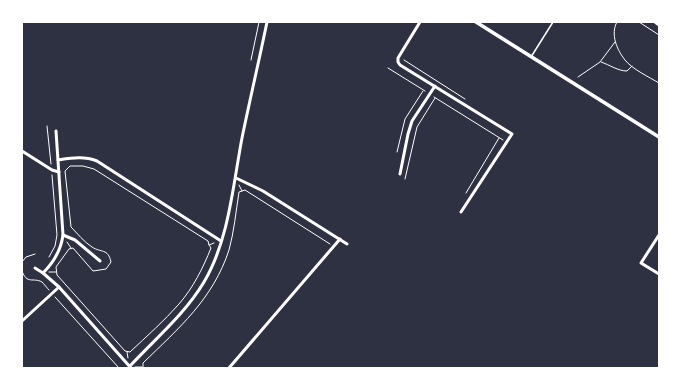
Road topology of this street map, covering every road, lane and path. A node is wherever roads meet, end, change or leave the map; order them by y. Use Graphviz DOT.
graph roads {
  1 [pos="259,22"];
  2 [pos="267,22"];
  3 [pos="420,22"];
  4 [pos="476,22"];
  5 [pos="553,22"];
  6 [pos="617,22"];
  7 [pos="639,22"];
  8 [pos="655,22"];
  9 [pos="659,25"];
  10 [pos="659,35"];
  11 [pos="615,42"];
  12 [pos="531,57"];
  13 [pos="398,58"];
  14 [pos="251,60"];
  15 [pos="600,62"];
  16 [pos="632,66"];
  17 [pos="388,68"];
  18 [pos="578,77"];
  19 [pos="659,83"];
  20 [pos="435,86"];
  21 [pos="430,94"];
  22 [pos="435,98"];
  23 [pos="464,99"];
  24 [pos="47,126"];
  25 [pos="56,131"];
  26 [pos="659,136"];
  27 [pos="500,138"];
  28 [pos="507,142"];
  29 [pos="22,151"];
  30 [pos="58,160"];
  31 [pos="52,170"];
  32 [pos="59,172"];
  33 [pos="400,174"];
  34 [pos="236,178"];
  35 [pos="406,179"];
  36 [pos="466,193"];
  37 [pos="461,212"];
  38 [pos="63,235"];
  39 [pos="659,235"];
  40 [pos="340,239"];
  41 [pos="221,241"];
  42 [pos="347,244"];
  43 [pos="209,245"];
  44 [pos="333,247"];
  45 [pos="34,254"];
  46 [pos="48,257"];
  47 [pos="100,261"];
  48 [pos="22,262"];
  49 [pos="35,268"];
  50 [pos="22,271"];
  51 [pos="43,273"];
  52 [pos="659,274"];
  53 [pos="59,287"];
  54 [pos="52,293"];
  55 [pos="22,321"];
  56 [pos="131,367"];
  57 [pos="119,368"];
  58 [pos="143,368"];
  59 [pos="229,368"];
  1 -- 14 [label="path"];
  2 -- 34 [label="street"];
  3 -- 13 [label="street"];
  4 -- 12 [label="street"];
  5 -- 12 [label="lane"];
  6 -- 11 [label="path"];
  7 -- 10 [label="path"];
  8 -- 9 [label="street"];
  11 -- 15 [label="path"];
  11 -- 16 [label="path"];
  12 -- 26 [label="street"];
  13 -- 20 [label="street"];
  13 -- 23 [label="path"];
  15 -- 16 [label="path"];
  15 -- 18 [label="path"];
  16 -- 19 [label="path"];
  17 -- 21 [label="path"];
  20 -- 21 [label="street"];
  20 -- 28 [label="street"];
  21 -- 22 [label="path"];
  21 -- 33 [label="street"];
  22 -- 27 [label="path"];
  22 -- 35 [label="path"];
  24 -- 31 [label="path"];
  25 -- 30 [label="street"];
  27 -- 28 [label="path"];
  27 -- 36 [label="path"];
  28 -- 37 [label="street"];
  29 -- 31 [label="street"];
  30 -- 32 [label="street"];
  30 -- 41 [label="street"];
  31 -- 32 [label="street"];
  31 -- 46 [label="path"];
  32 -- 38 [label="street"];
  34 -- 40 [label="street"];
  34 -- 41 [label="street"];
  38 -- 47 [label="street"];
  38 -- 51 [label="street"];
  39 -- 52 [label="street"];
  40 -- 42 [label="street"];
  40 -- 44 [label="street"];
  41 -- 43 [label="path"];
  41 -- 56 [label="street"];
  43 -- 43 [label="path"];
  44 -- 58 [label="path"];
  44 -- 59 [label="street"];
  45 -- 48 [label="path"];
  49 -- 51 [label="street"];
  50 -- 54 [label="path"];
  51 -- 53 [label="street"];
  53 -- 54 [label="street"];
  53 -- 56 [label="street"];
  54 -- 55 [label="street"];
  54 -- 57 [label="path"];
}
